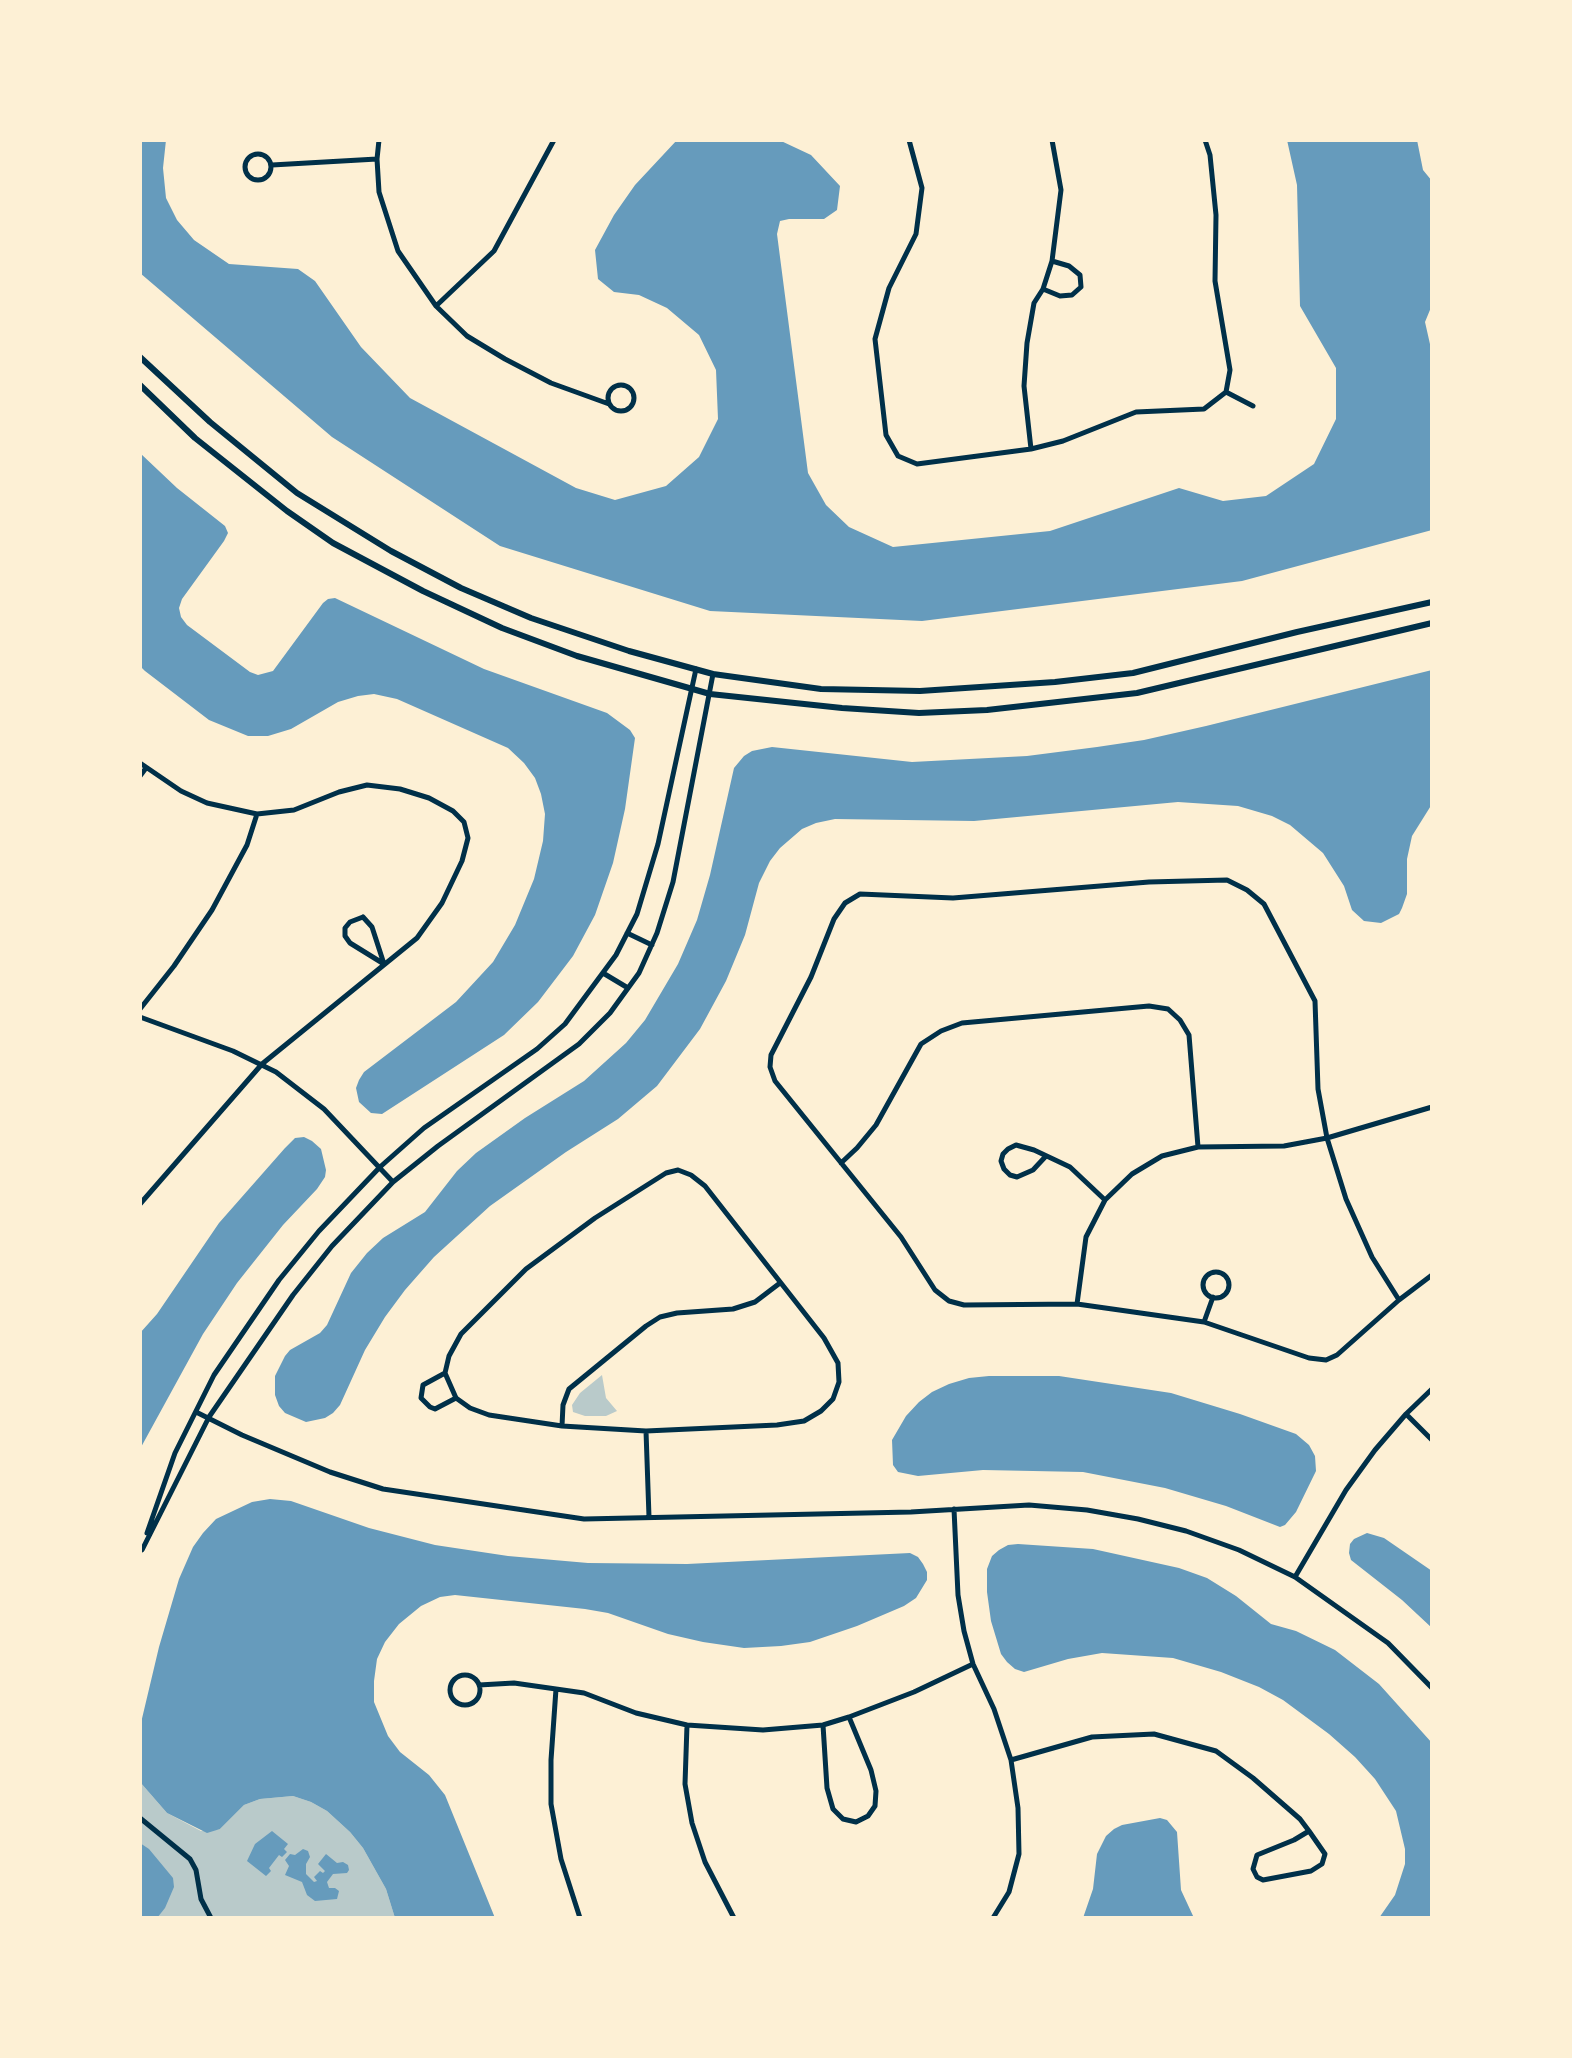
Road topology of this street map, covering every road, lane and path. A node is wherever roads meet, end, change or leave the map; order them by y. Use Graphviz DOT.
graph roads {
  1 [pos="379,140"];
  2 [pos="554,140"];
  3 [pos="909,140"];
  4 [pos="1052,140"];
  5 [pos="1205,140"];
  6 [pos="377,159"];
  7 [pos="272,165"];
  8 [pos="1052,261"];
  9 [pos="1043,289"];
  10 [pos="436,306"];
  11 [pos="140,357"];
  12 [pos="140,385"];
  13 [pos="1226,392"];
  14 [pos="608,404"];
  15 [pos="1254,406"];
  16 [pos="1031,449"];
  17 [pos="1432,602"];
  18 [pos="1432,624"];
  19 [pos="696,669"];
  20 [pos="713,674"];
  21 [pos="691,689"];
  22 [pos="710,694"];
  23 [pos="140,763"];
  24 [pos="146,768"];
  25 [pos="140,776"];
  26 [pos="257,814"];
  27 [pos="627,933"];
  28 [pos="652,945"];
  29 [pos="384,964"];
  30 [pos="603,973"];
  31 [pos="628,988"];
  32 [pos="140,1009"];
  33 [pos="140,1017"];
  34 [pos="262,1063"];
  35 [pos="1432,1107"];
  36 [pos="1327,1138"];
  37 [pos="1198,1147"];
  38 [pos="1046,1156"];
  39 [pos="841,1163"];
  40 [pos="380,1167"];
  41 [pos="393,1182"];
  42 [pos="1105,1200"];
  43 [pos="140,1204"];
  44 [pos="1432,1275"];
  45 [pos="780,1283"];
  46 [pos="1213,1297"];
  47 [pos="1399,1300"];
  48 [pos="1077,1304"];
  49 [pos="1204,1322"];
  50 [pos="445,1373"];
  51 [pos="1432,1390"];
  52 [pos="456,1398"];
  53 [pos="195,1412"];
  54 [pos="1406,1414"];
  55 [pos="209,1417"];
  56 [pos="562,1426"];
  57 [pos="646,1431"];
  58 [pos="1432,1440"];
  59 [pos="954,1509"];
  60 [pos="649,1517"];
  61 [pos="141,1553"];
  62 [pos="1295,1577"];
  63 [pos="973,1664"];
  64 [pos="479,1685"];
  65 [pos="1432,1688"];
  66 [pos="556,1689"];
  67 [pos="849,1717"];
  68 [pos="687,1725"];
  69 [pos="823,1725"];
  70 [pos="1011,1760"];
  71 [pos="140,1818"];
  72 [pos="1309,1831"];
  73 [pos="211,1918"];
  74 [pos="580,1918"];
  75 [pos="734,1918"];
  76 [pos="993,1918"];
  1 -- 6 [label="street"];
  2 -- 10 [label="street"];
  3 -- 16 [label="street"];
  4 -- 8 [label="street"];
  5 -- 13 [label="street"];
  6 -- 7 [label="street"];
  6 -- 10 [label="street"];
  7 -- 7 [label="street"];
  8 -- 9 [label="street"];
  8 -- 9 [label="street"];
  9 -- 16 [label="street"];
  10 -- 14 [label="street"];
  11 -- 19 [label="street"];
  12 -- 21 [label="street"];
  13 -- 15 [label="street"];
  13 -- 16 [label="street"];
  14 -- 14 [label="street"];
  17 -- 20 [label="street"];
  18 -- 22 [label="street"];
  19 -- 20 [label="street"];
  19 -- 21 [label="street"];
  20 -- 22 [label="street"];
  21 -- 22 [label="street"];
  21 -- 27 [label="street"];
  22 -- 28 [label="street"];
  23 -- 24 [label="street"];
  24 -- 25 [label="street"];
  24 -- 26 [label="street"];
  26 -- 29 [label="street"];
  26 -- 32 [label="street"];
  27 -- 28 [label="street"];
  27 -- 30 [label="street"];
  28 -- 31 [label="street"];
  29 -- 29 [label="street"];
  29 -- 34 [label="street"];
  30 -- 31 [label="street"];
  30 -- 40 [label="street"];
  31 -- 41 [label="street"];
  33 -- 34 [label="street"];
  34 -- 40 [label="street"];
  34 -- 43 [label="street"];
  35 -- 36 [label="street"];
  36 -- 37 [label="street"];
  36 -- 39 [label="street"];
  36 -- 47 [label="street"];
  37 -- 39 [label="street"];
  37 -- 42 [label="street"];
  38 -- 38 [label="street"];
  38 -- 42 [label="street"];
  39 -- 48 [label="street"];
  40 -- 41 [label="street"];
  40 -- 53 [label="street"];
  41 -- 55 [label="street"];
  42 -- 48 [label="street"];
  44 -- 47 [label="street"];
  45 -- 50 [label="street"];
  45 -- 56 [label="street"];
  45 -- 57 [label="street"];
  46 -- 46 [label="street"];
  46 -- 49 [label="street"];
  47 -- 49 [label="street"];
  48 -- 49 [label="street"];
  50 -- 52 [label="street"];
  50 -- 52 [label="street"];
  51 -- 54 [label="street"];
  52 -- 56 [label="street"];
  53 -- 55 [label="street"];
  53 -- 61 [label="street"];
  54 -- 58 [label="street"];
  54 -- 62 [label="street"];
  55 -- 60 [label="street"];
  55 -- 61 [label="street"];
  56 -- 57 [label="street"];
  57 -- 60 [label="street"];
  59 -- 60 [label="street"];
  59 -- 62 [label="street"];
  59 -- 63 [label="street"];
  62 -- 65 [label="street"];
  63 -- 67 [label="street"];
  63 -- 70 [label="street"];
  64 -- 64 [label="street"];
  64 -- 66 [label="street"];
  66 -- 68 [label="street"];
  66 -- 74 [label="street"];
  67 -- 69 [label="street"];
  67 -- 69 [label="street"];
  68 -- 69 [label="street"];
  68 -- 75 [label="street"];
  70 -- 72 [label="street"];
  70 -- 76 [label="street"];
  71 -- 73 [label="street"];
  72 -- 72 [label="street"];
}
